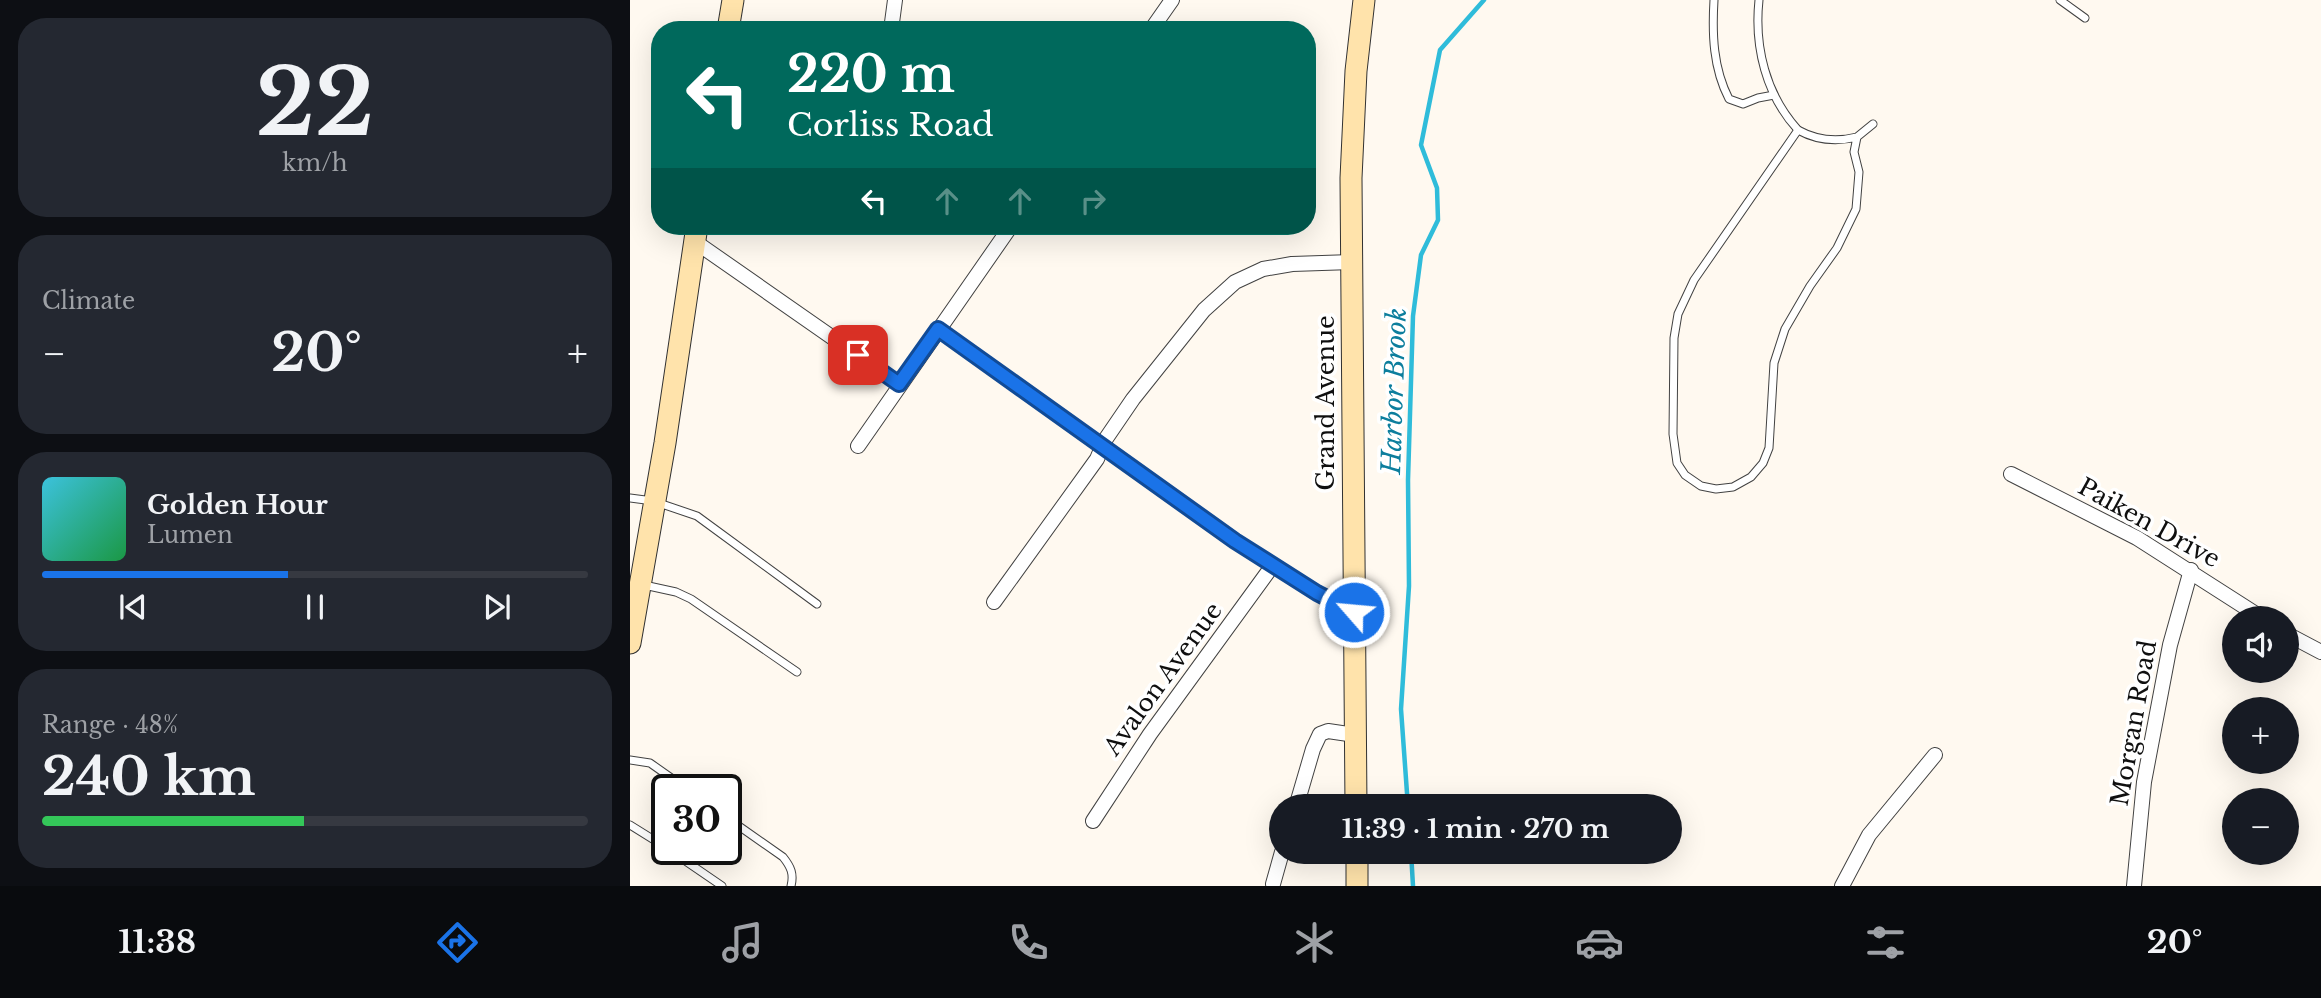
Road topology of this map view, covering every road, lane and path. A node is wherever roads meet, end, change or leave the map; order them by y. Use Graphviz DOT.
graph roads {
  1 [pos="733,0"];
  2 [pos="895,0"];
  3 [pos="1172,0"];
  4 [pos="1364,0"];
  5 [pos="1714,0"];
  6 [pos="1759,0"];
  7 [pos="2060,0"];
  8 [pos="2085,18"];
  9 [pos="730,21"];
  10 [pos="892,21"];
  11 [pos="1157,21"];
  12 [pos="1774,95"];
  13 [pos="1873,124"];
  14 [pos="1798,130"];
  15 [pos="1857,137"];
  16 [pos="696,235"];
  17 [pos="699,235"];
  18 [pos="1005,235"];
  19 [pos="1352,262"];
  20 [pos="938,329"];
  21 [pos="899,384"];
  22 [pos="858,446"];
  23 [pos="1102,448"];
  24 [pos="2011,474"];
  25 [pos="630,498"];
  26 [pos="653,501"];
  27 [pos="1273,565"];
  28 [pos="2191,570"];
  29 [pos="640,584"];
  30 [pos="994,602"];
  31 [pos="817,604"];
  32 [pos="2244,606"];
  33 [pos="1354,612"];
  34 [pos="2299,641"];
  35 [pos="630,643"];
  36 [pos="2321,652"];
  37 [pos="797,672"];
  38 [pos="1355,735"];
  39 [pos="1935,755"];
  40 [pos="630,760"];
  41 [pos="666,774"];
  42 [pos="1300,794"];
  43 [pos="1356,794"];
  44 [pos="1093,821"];
  45 [pos="630,825"];
  46 [pos="742,828"];
  47 [pos="651,838"];
  48 [pos="1279,864"];
  49 [pos="1357,864"];
  50 [pos="692,865"];
  51 [pos="1273,884"];
  52 [pos="722,886"];
  53 [pos="790,886"];
  54 [pos="1357,886"];
  55 [pos="1842,886"];
  56 [pos="2134,886"];
  1 -- 9 [label="street"];
  2 -- 10 [label="street"];
  3 -- 11 [label="street"];
  4 -- 19 [label="street, Grand Avenue"];
  5 -- 12 [label="lane"];
  6 -- 12 [label="lane"];
  7 -- 8 [label="lane"];
  12 -- 14 [label="lane"];
  13 -- 15 [label="lane"];
  14 -- 15 [label="lane"];
  14 -- 15 [label="lane"];
  16 -- 26 [label="street"];
  17 -- 21 [label="street"];
  18 -- 20 [label="street"];
  19 -- 23 [label="street"];
  19 -- 33 [label="street, Grand Avenue"];
  20 -- 21 [label="street"];
  20 -- 23 [label="street"];
  21 -- 22 [label="street"];
  23 -- 27 [label="street"];
  23 -- 30 [label="street"];
  24 -- 28 [label="street, Paiken Drive"];
  25 -- 26 [label="lane"];
  26 -- 29 [label="street"];
  26 -- 31 [label="lane"];
  27 -- 33 [label="street"];
  27 -- 44 [label="street, Avalon Avenue"];
  28 -- 32 [label="street, Paiken Drive"];
  28 -- 56 [label="street, Morgan Road"];
  29 -- 35 [label="street"];
  29 -- 37 [label="lane"];
  33 -- 38 [label="street, Grand Avenue"];
  34 -- 36 [label="street"];
  38 -- 42 [label="street"];
  38 -- 43 [label="street, Grand Avenue"];
  39 -- 55 [label="street"];
  40 -- 41 [label="lane"];
  45 -- 47 [label="lane"];
  46 -- 53 [label="lane"];
  48 -- 51 [label="street"];
  49 -- 54 [label="street"];
  50 -- 52 [label="lane"];
}
